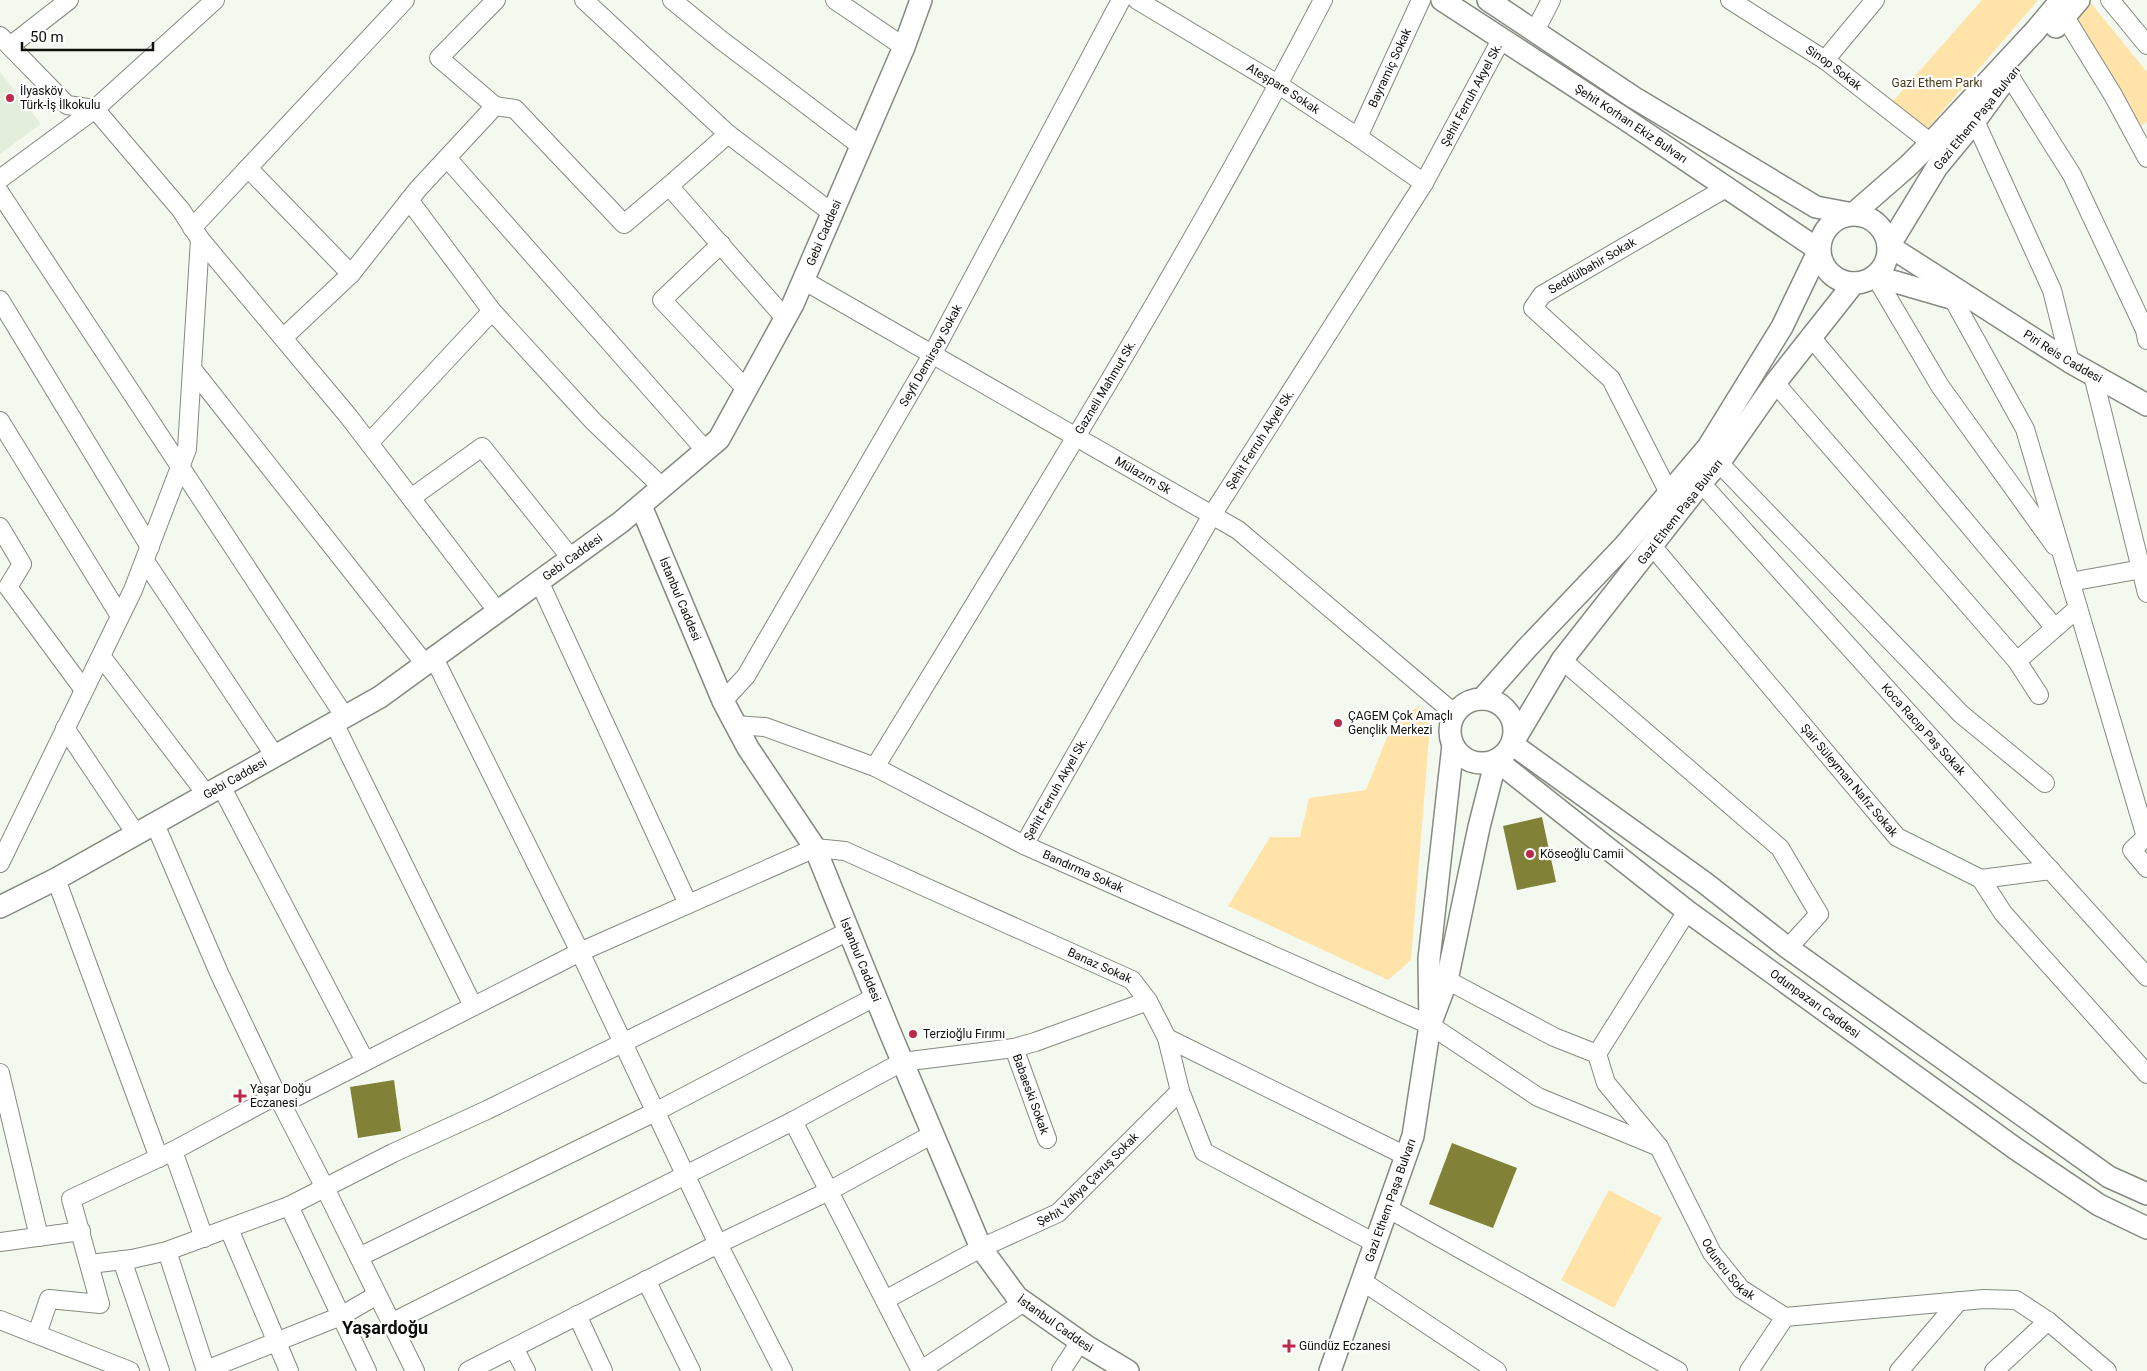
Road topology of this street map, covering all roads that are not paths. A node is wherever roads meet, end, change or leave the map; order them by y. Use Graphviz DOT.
graph roads {
  1 [pos="69,0"];
  2 [pos="214,0"];
  3 [pos="405,0"];
  4 [pos="496,0"];
  5 [pos="584,0"];
  6 [pos="672,0"];
  7 [pos="835,0"];
  8 [pos="921,0"];
  9 [pos="1121,0"];
  10 [pos="1137,0"];
  11 [pos="1323,0"];
  12 [pos="1421,0"];
  13 [pos="1442,0"];
  14 [pos="1488,0"];
  15 [pos="1551,0"];
  16 [pos="1730,0"];
  17 [pos="1875,0"];
  18 [pos="2079,0"];
  19 [pos="2110,0"];
  20 [pos="2063,9"];
  21 [pos="1535,32"];
  22 [pos="1502,38"];
  23 [pos="5,41"];
  24 [pos="2147,45"];
  25 [pos="904,47"];
  26 [pos="1825,60"];
  27 [pos="2009,75"];
  28 [pos="1279,85"];
  29 [pos="495,106"];
  30 [pos="95,109"];
  31 [pos="1975,121"];
  32 [pos="728,134"];
  33 [pos="1358,136"];
  34 [pos="1931,143"];
  35 [pos="861,146"];
  36 [pos="2145,150"];
  37 [pos="447,158"];
  38 [pos="248,168"];
  39 [pos="0,179"];
  40 [pos="1424,183"];
  41 [pos="669,186"];
  42 [pos="1726,188"];
  43 [pos="0,193"];
  44 [pos="409,200"];
  45 [pos="832,213"];
  46 [pos="1853,214"];
  47 [pos="196,233"];
  48 [pos="720,244"];
  49 [pos="1889,246"];
  50 [pos="1820,250"];
  51 [pos="351,274"];
  52 [pos="1875,276"];
  53 [pos="803,280"];
  54 [pos="1854,283"];
  55 [pos="1953,299"];
  56 [pos="0,300"];
  57 [pos="1980,305"];
  58 [pos="492,311"];
  59 [pos="785,318"];
  60 [pos="1810,336"];
  61 [pos="284,337"];
  62 [pos="2147,340"];
  63 [pos="933,353"];
  64 [pos="2070,362"];
  65 [pos="193,370"];
  66 [pos="2093,375"];
  67 [pos="1775,383"];
  68 [pos="747,390"];
  69 [pos="2147,405"];
  70 [pos="0,421"];
  71 [pos="1077,437"];
  72 [pos="369,444"];
  73 [pos="706,451"];
  74 [pos="1719,463"];
  75 [pos="180,468"];
  76 [pos="1701,483"];
  77 [pos="662,487"];
  78 [pos="1668,491"];
  79 [pos="411,498"];
  80 [pos="641,506"];
  81 [pos="1212,515"];
  82 [pos="0,527"];
  83 [pos="1653,547"];
  84 [pos="147,554"];
  85 [pos="2063,556"];
  86 [pos="571,558"];
  87 [pos="2144,568"];
  88 [pos="539,581"];
  89 [pos="2070,582"];
  90 [pos="2147,593"];
  91 [pos="2078,608"];
  92 [pos="498,612"];
  93 [pos="120,616"];
  94 [pos="2055,628"];
  95 [pos="101,656"];
  96 [pos="1562,660"];
  97 [pos="429,661"];
  98 [pos="2017,662"];
  99 [pos="84,690"];
  100 [pos="2039,695"];
  101 [pos="1482,699"];
  102 [pos="722,701"];
  103 [pos="1455,714"];
  104 [pos="339,720"];
  105 [pos="735,725"];
  106 [pos="65,728"];
  107 [pos="1512,744"];
  108 [pos="1453,745"];
  109 [pos="276,756"];
  110 [pos="1496,760"];
  111 [pos="875,767"];
  112 [pos="2045,783"];
  113 [pos="214,791"];
  114 [pos="155,824"];
  115 [pos="136,834"];
  116 [pos="2147,836"];
  117 [pos="1024,845"];
  118 [pos="815,848"];
  119 [pos="0,863"];
  120 [pos="2147,868"];
  121 [pos="2051,870"];
  122 [pos="1981,879"];
  123 [pos="56,880"];
  124 [pos="688,904"];
  125 [pos="1,905"];
  126 [pos="1687,911"];
  127 [pos="849,931"];
  128 [pos="1788,948"];
  129 [pos="580,952"];
  130 [pos="2147,977"];
  131 [pos="1447,980"];
  132 [pos="875,997"];
  133 [pos="1148,1002"];
  134 [pos="473,1006"];
  135 [pos="1430,1025"];
  136 [pos="1167,1038"];
  137 [pos="622,1042"];
  138 [pos="1014,1048"];
  139 [pos="1597,1054"];
  140 [pos="365,1062"];
  141 [pos="902,1062"];
  142 [pos="0,1073"];
  143 [pos="2147,1074"];
  144 [pos="1180,1091"];
  145 [pos="280,1100"];
  146 [pos="655,1112"];
  147 [pos="793,1121"];
  148 [pos="933,1134"];
  149 [pos="1047,1139"];
  150 [pos="1659,1147"];
  151 [pos="166,1155"];
  152 [pos="1406,1156"];
  153 [pos="685,1175"];
  154 [pos="325,1188"];
  155 [pos="829,1191"];
  156 [pos="2147,1194"];
  157 [pos="289,1206"];
  158 [pos="1387,1208"];
  159 [pos="2147,1228"];
  160 [pos="229,1230"];
  161 [pos="81,1232"];
  162 [pos="39,1237"];
  163 [pos="204,1238"];
  164 [pos="0,1242"];
  165 [pos="718,1244"];
  166 [pos="1375,1244"];
  167 [pos="981,1248"];
  168 [pos="167,1251"];
  169 [pos="359,1257"];
  170 [pos="122,1260"];
  171 [pos="90,1264"];
  172 [pos="646,1280"];
  173 [pos="1362,1281"];
  174 [pos="378,1295"];
  175 [pos="884,1300"];
  176 [pos="1960,1300"];
  177 [pos="1024,1302"];
  178 [pos="341,1316"];
  179 [pos="577,1316"];
  180 [pos="1785,1317"];
  181 [pos="0,1320"];
  182 [pos="2048,1321"];
  183 [pos="391,1323"];
  184 [pos="37,1334"];
  185 [pos="276,1342"];
  186 [pos="1080,1342"];
  187 [pos="514,1348"];
  188 [pos="130,1371"];
  189 [pos="160,1371"];
  190 [pos="206,1371"];
  191 [pos="289,1371"];
  192 [pos="367,1371"];
  193 [pos="414,1371"];
  194 [pos="468,1371"];
  195 [pos="526,1371"];
  196 [pos="603,1371"];
  197 [pos="691,1371"];
  198 [pos="783,1371"];
  199 [pos="921,1371"];
  200 [pos="1061,1371"];
  201 [pos="1128,1371"];
  202 [pos="1331,1371"];
  203 [pos="1497,1371"];
  204 [pos="1678,1371"];
  205 [pos="1749,1371"];
  206 [pos="1900,1371"];
  207 [pos="1994,1371"];
  208 [pos="2107,1371"];
  1 -- 23 [label="street"];
  2 -- 30 [label="street"];
  3 -- 38 [label="street"];
  4 -- 29 [label="street"];
  5 -- 32 [label="street"];
  6 -- 35 [label="street"];
  7 -- 25 [label="street"];
  8 -- 25 [label="main road, Gebi Caddesi"];
  9 -- 63 [label="street, Seyfi Demirsoy Sokak"];
  10 -- 28 [label="street, Ateşpare Sokak"];
  11 -- 28 [label="street, Gazneli Mahmut Sk."];
  12 -- 33 [label="street, Bayramiç Sokak"];
  13 -- 22 [label="main road, Şehit Korhan Ekiz Bulvarı"];
  14 -- 21 [label="main road, Şehit Korhan Ekiz Bulvarı"];
  15 -- 21 [label="street"];
  16 -- 26 [label="street, Sinop Sokak"];
  17 -- 26 [label="street"];
  18 -- 20 [label="main road, Gazi Ethem Paşa Bulvarı"];
  19 -- 24 [label="street"];
  20 -- 27 [label="main road, Gazi Ethem Paşa Bulvarı"];
  20 -- 34 [label="main road, Gazi Ethem Paşa Bulvarı"];
  20 -- 36 [label="street"];
  21 -- 46 [label="main road, Şehit Korhan Ekiz Bulvarı"];
  22 -- 40 [label="street, Şehit Ferruh Akyel Sk."];
  22 -- 42 [label="main road, Şehit Korhan Ekiz Bulvarı"];
  23 -- 30 [label="street"];
  25 -- 35 [label="main road, Gebi Caddesi"];
  26 -- 34 [label="street, Sinop Sokak"];
  27 -- 31 [label="main road, Gazi Ethem Paşa Bulvarı"];
  27 -- 62 [label="street"];
  28 -- 33 [label="street, Ateşpare Sokak"];
  28 -- 71 [label="street, Gazneli Mahmut Sk."];
  29 -- 37 [label="street"];
  29 -- 41 [label="street"];
  30 -- 39 [label="street"];
  30 -- 47 [label="street"];
  31 -- 49 [label="main road, Gazi Ethem Paşa Bulvarı"];
  31 -- 64 [label="street"];
  32 -- 41 [label="street"];
  32 -- 45 [label="street"];
  33 -- 40 [label="street, Ateşpare Sokak"];
  34 -- 46 [label="main road, Gazi Ethem Paşa Bulvarı"];
  35 -- 45 [label="main road, Gebi Caddesi"];
  37 -- 44 [label="street"];
  37 -- 73 [label="street"];
  38 -- 47 [label="street"];
  38 -- 51 [label="street"];
  40 -- 81 [label="street, Şehit Ferruh Akyel Sk."];
  41 -- 48 [label="street"];
  42 -- 50 [label="main road, Şehit Korhan Ekiz Bulvarı"];
  42 -- 78 [label="street, Seddülbahir Sokak"];
  43 -- 75 [label="street"];
  44 -- 51 [label="street"];
  44 -- 58 [label="street"];
  45 -- 53 [label="main road, Gebi Caddesi"];
  46 -- 49 [label="main road"];
  46 -- 50 [label="main road"];
  47 -- 61 [label="street"];
  47 -- 65 [label="street"];
  48 -- 59 [label="street"];
  48 -- 68 [label="street"];
  49 -- 52 [label="main road"];
  49 -- 57 [label="main road, Piri Reis Caddesi"];
  50 -- 54 [label="main road"];
  50 -- 78 [label="main road, Gazi Ethem Paşa Bulvarı"];
  51 -- 61 [label="street"];
  52 -- 54 [label="main road"];
  52 -- 55 [label="main road, Piri Reis Caddesi"];
  52 -- 85 [label="street"];
  53 -- 59 [label="main road, Gebi Caddesi"];
  53 -- 63 [label="street, Mülazım Sk"];
  54 -- 60 [label="main road, Gazi Ethem Paşa Bulvarı"];
  55 -- 57 [label="main road, Piri Reis Caddesi"];
  55 -- 85 [label="street"];
  56 -- 84 [label="street"];
  57 -- 64 [label="main road, Piri Reis Caddesi"];
  58 -- 72 [label="street"];
  58 -- 77 [label="street"];
  59 -- 68 [label="main road, Gebi Caddesi"];
  60 -- 67 [label="main road, Gazi Ethem Paşa Bulvarı"];
  60 -- 94 [label="street"];
  61 -- 72 [label="street"];
  63 -- 71 [label="street, Mülazım Sk"];
  63 -- 102 [label="street, Seyfi Demirsoy Sokak"];
  64 -- 66 [label="main road, Piri Reis Caddesi"];
  65 -- 75 [label="street"];
  65 -- 97 [label="street"];
  66 -- 69 [label="main road, Piri Reis Caddesi"];
  66 -- 87 [label="street"];
  67 -- 74 [label="main road, Gazi Ethem Paşa Bulvarı"];
  67 -- 98 [label="street"];
  68 -- 73 [label="main road, Gebi Caddesi"];
  70 -- 93 [label="street"];
  71 -- 81 [label="street, Mülazım Sk"];
  71 -- 111 [label="street, Gazneli Mahmut Sk."];
  72 -- 79 [label="street"];
  73 -- 77 [label="main road, Gebi Caddesi"];
  74 -- 76 [label="main road, Gazi Ethem Paşa Bulvarı"];
  74 -- 112 [label="street"];
  75 -- 84 [label="street"];
  75 -- 104 [label="street"];
  76 -- 83 [label="main road, Gazi Ethem Paşa Bulvarı"];
  76 -- 121 [label="street, Koca Racıp Paş Sokak"];
  77 -- 80 [label="main road, Gebi Caddesi"];
  78 -- 101 [label="main road, Gazi Ethem Paşa Bulvarı"];
  79 -- 86 [label="street"];
  79 -- 92 [label="street"];
  80 -- 86 [label="main road, Gebi Caddesi"];
  80 -- 102 [label="main road, İstanbul Caddesi"];
  81 -- 103 [label="street, Mülazım Sk"];
  81 -- 117 [label="street, Şehit Ferruh Akyel Sk."];
  82 -- 99 [label="street"];
  83 -- 96 [label="main road, Gazi Ethem Paşa Bulvarı"];
  83 -- 122 [label="street, Şair Süleyman Nafız Sokak"];
  84 -- 93 [label="street"];
  84 -- 109 [label="street"];
  85 -- 89 [label="street"];
  86 -- 88 [label="main road, Gebi Caddesi"];
  87 -- 89 [label="street"];
  87 -- 90 [label="street"];
  88 -- 92 [label="main road, Gebi Caddesi"];
  88 -- 124 [label="street"];
  89 -- 91 [label="street"];
  91 -- 94 [label="street"];
  91 -- 116 [label="street"];
  92 -- 97 [label="main road, Gebi Caddesi"];
  93 -- 95 [label="street"];
  94 -- 98 [label="street"];
  95 -- 99 [label="street"];
  95 -- 113 [label="street"];
  96 -- 107 [label="main road, Gazi Ethem Paşa Bulvarı"];
  96 -- 128 [label="street"];
  97 -- 104 [label="main road, Gebi Caddesi"];
  97 -- 129 [label="street"];
  98 -- 100 [label="street"];
  99 -- 106 [label="street"];
  101 -- 103 [label="main road"];
  101 -- 107 [label="main road"];
  102 -- 105 [label="main road, İstanbul Caddesi"];
  103 -- 108 [label="main road"];
  104 -- 109 [label="main road, Gebi Caddesi"];
  104 -- 134 [label="street"];
  105 -- 111 [label="street, Bandırma Sokak"];
  105 -- 118 [label="main road, İstanbul Caddesi"];
  106 -- 115 [label="street"];
  106 -- 119 [label="street"];
  107 -- 110 [label="main road"];
  107 -- 128 [label="main road"];
  108 -- 110 [label="main road"];
  108 -- 135 [label="main road, Gazi Ethem Paşa Bulvarı"];
  109 -- 113 [label="main road, Gebi Caddesi"];
  110 -- 126 [label="main road, Odunpazarı Caddesi"];
  110 -- 131 [label="main road, Gazi Ethem Paşa Bulvarı"];
  111 -- 117 [label="street, Bandırma Sokak"];
  113 -- 114 [label="main road, Gebi Caddesi"];
  113 -- 140 [label="street"];
  114 -- 115 [label="main road, Gebi Caddesi"];
  114 -- 145 [label="street"];
  115 -- 123 [label="main road, Gebi Caddesi"];
  116 -- 120 [label="street"];
  117 -- 135 [label="street, Bandırma Sokak"];
  118 -- 124 [label="street"];
  118 -- 127 [label="main road, İstanbul Caddesi"];
  118 -- 133 [label="street, Banaz Sokak"];
  121 -- 122 [label="street"];
  121 -- 130 [label="street, Koca Racıp Paş Sokak"];
  122 -- 143 [label="street"];
  123 -- 125 [label="main road, Gebi Caddesi"];
  123 -- 151 [label="street"];
  124 -- 129 [label="street"];
  126 -- 139 [label="street"];
  126 -- 159 [label="main road, Odunpazarı Caddesi"];
  127 -- 132 [label="main road, İstanbul Caddesi"];
  127 -- 137 [label="street"];
  128 -- 156 [label="main road"];
  129 -- 134 [label="street"];
  129 -- 137 [label="street"];
  131 -- 135 [label="main road, Gazi Ethem Paşa Bulvarı"];
  131 -- 139 [label="street"];
  132 -- 141 [label="main road, İstanbul Caddesi"];
  132 -- 146 [label="street"];
  133 -- 136 [label="street, Banaz Sokak"];
  133 -- 138 [label="street"];
  134 -- 140 [label="street"];
  135 -- 150 [label="street, Bandırma Sokak"];
  135 -- 152 [label="main road, Gazi Ethem Paşa Bulvarı"];
  136 -- 144 [label="street, Banaz Sokak"];
  136 -- 152 [label="street"];
  137 -- 146 [label="street"];
  137 -- 154 [label="street"];
  138 -- 141 [label="street"];
  138 -- 149 [label="street, Babaeski Sokak"];
  139 -- 150 [label="street, Oduncu Sokak"];
  140 -- 145 [label="street"];
  141 -- 147 [label="street"];
  141 -- 148 [label="main road, İstanbul Caddesi"];
  142 -- 162 [label="street"];
  144 -- 166 [label="street, Banaz Sokak"];
  144 -- 167 [label="street, Şehit Yahya Çavuş Sokak"];
  145 -- 151 [label="street"];
  145 -- 154 [label="street"];
  146 -- 153 [label="street"];
  146 -- 169 [label="street"];
  147 -- 153 [label="street"];
  147 -- 155 [label="street"];
  148 -- 155 [label="street"];
  148 -- 167 [label="main road, İstanbul Caddesi"];
  150 -- 180 [label="street, Oduncu Sokak"];
  151 -- 161 [label="street"];
  151 -- 163 [label="street"];
  152 -- 158 [label="main road, Gazi Ethem Paşa Bulvarı"];
  153 -- 165 [label="street"];
  153 -- 183 [label="street"];
  154 -- 157 [label="street"];
  154 -- 169 [label="street"];
  155 -- 165 [label="street"];
  155 -- 175 [label="street"];
  157 -- 160 [label="street"];
  157 -- 178 [label="street"];
  158 -- 166 [label="main road, Gazi Ethem Paşa Bulvarı"];
  158 -- 204 [label="street"];
  160 -- 163 [label="street"];
  160 -- 185 [label="street"];
  161 -- 162 [label="street"];
  161 -- 171 [label="street"];
  162 -- 164 [label="street"];
  163 -- 168 [label="street"];
  165 -- 172 [label="street"];
  165 -- 198 [label="street"];
  166 -- 173 [label="main road, Gazi Ethem Paşa Bulvarı"];
  167 -- 175 [label="street, Şehit Yahya Çavuş Sokak"];
  167 -- 177 [label="main road, İstanbul Caddesi"];
  168 -- 170 [label="street"];
  168 -- 190 [label="street"];
  169 -- 174 [label="street"];
  170 -- 171 [label="street"];
  170 -- 189 [label="street"];
  171 -- 184 [label="street"];
  172 -- 179 [label="street"];
  172 -- 197 [label="street"];
  173 -- 202 [label="main road, Gazi Ethem Paşa Bulvarı"];
  173 -- 203 [label="street"];
  174 -- 178 [label="street"];
  174 -- 183 [label="street"];
  175 -- 199 [label="street"];
  176 -- 180 [label="street"];
  176 -- 182 [label="street"];
  176 -- 206 [label="street"];
  177 -- 186 [label="main road, İstanbul Caddesi"];
  177 -- 199 [label="street"];
  178 -- 185 [label="street"];
  178 -- 192 [label="street"];
  179 -- 187 [label="street"];
  179 -- 196 [label="street"];
  180 -- 205 [label="street"];
  181 -- 184 [label="street"];
  182 -- 207 [label="street"];
  182 -- 208 [label="street"];
  183 -- 193 [label="street"];
  184 -- 188 [label="street"];
  185 -- 190 [label="street"];
  185 -- 191 [label="street"];
  186 -- 200 [label="street"];
  186 -- 201 [label="main road, İstanbul Caddesi"];
  187 -- 194 [label="street"];
  187 -- 195 [label="street"];
}
